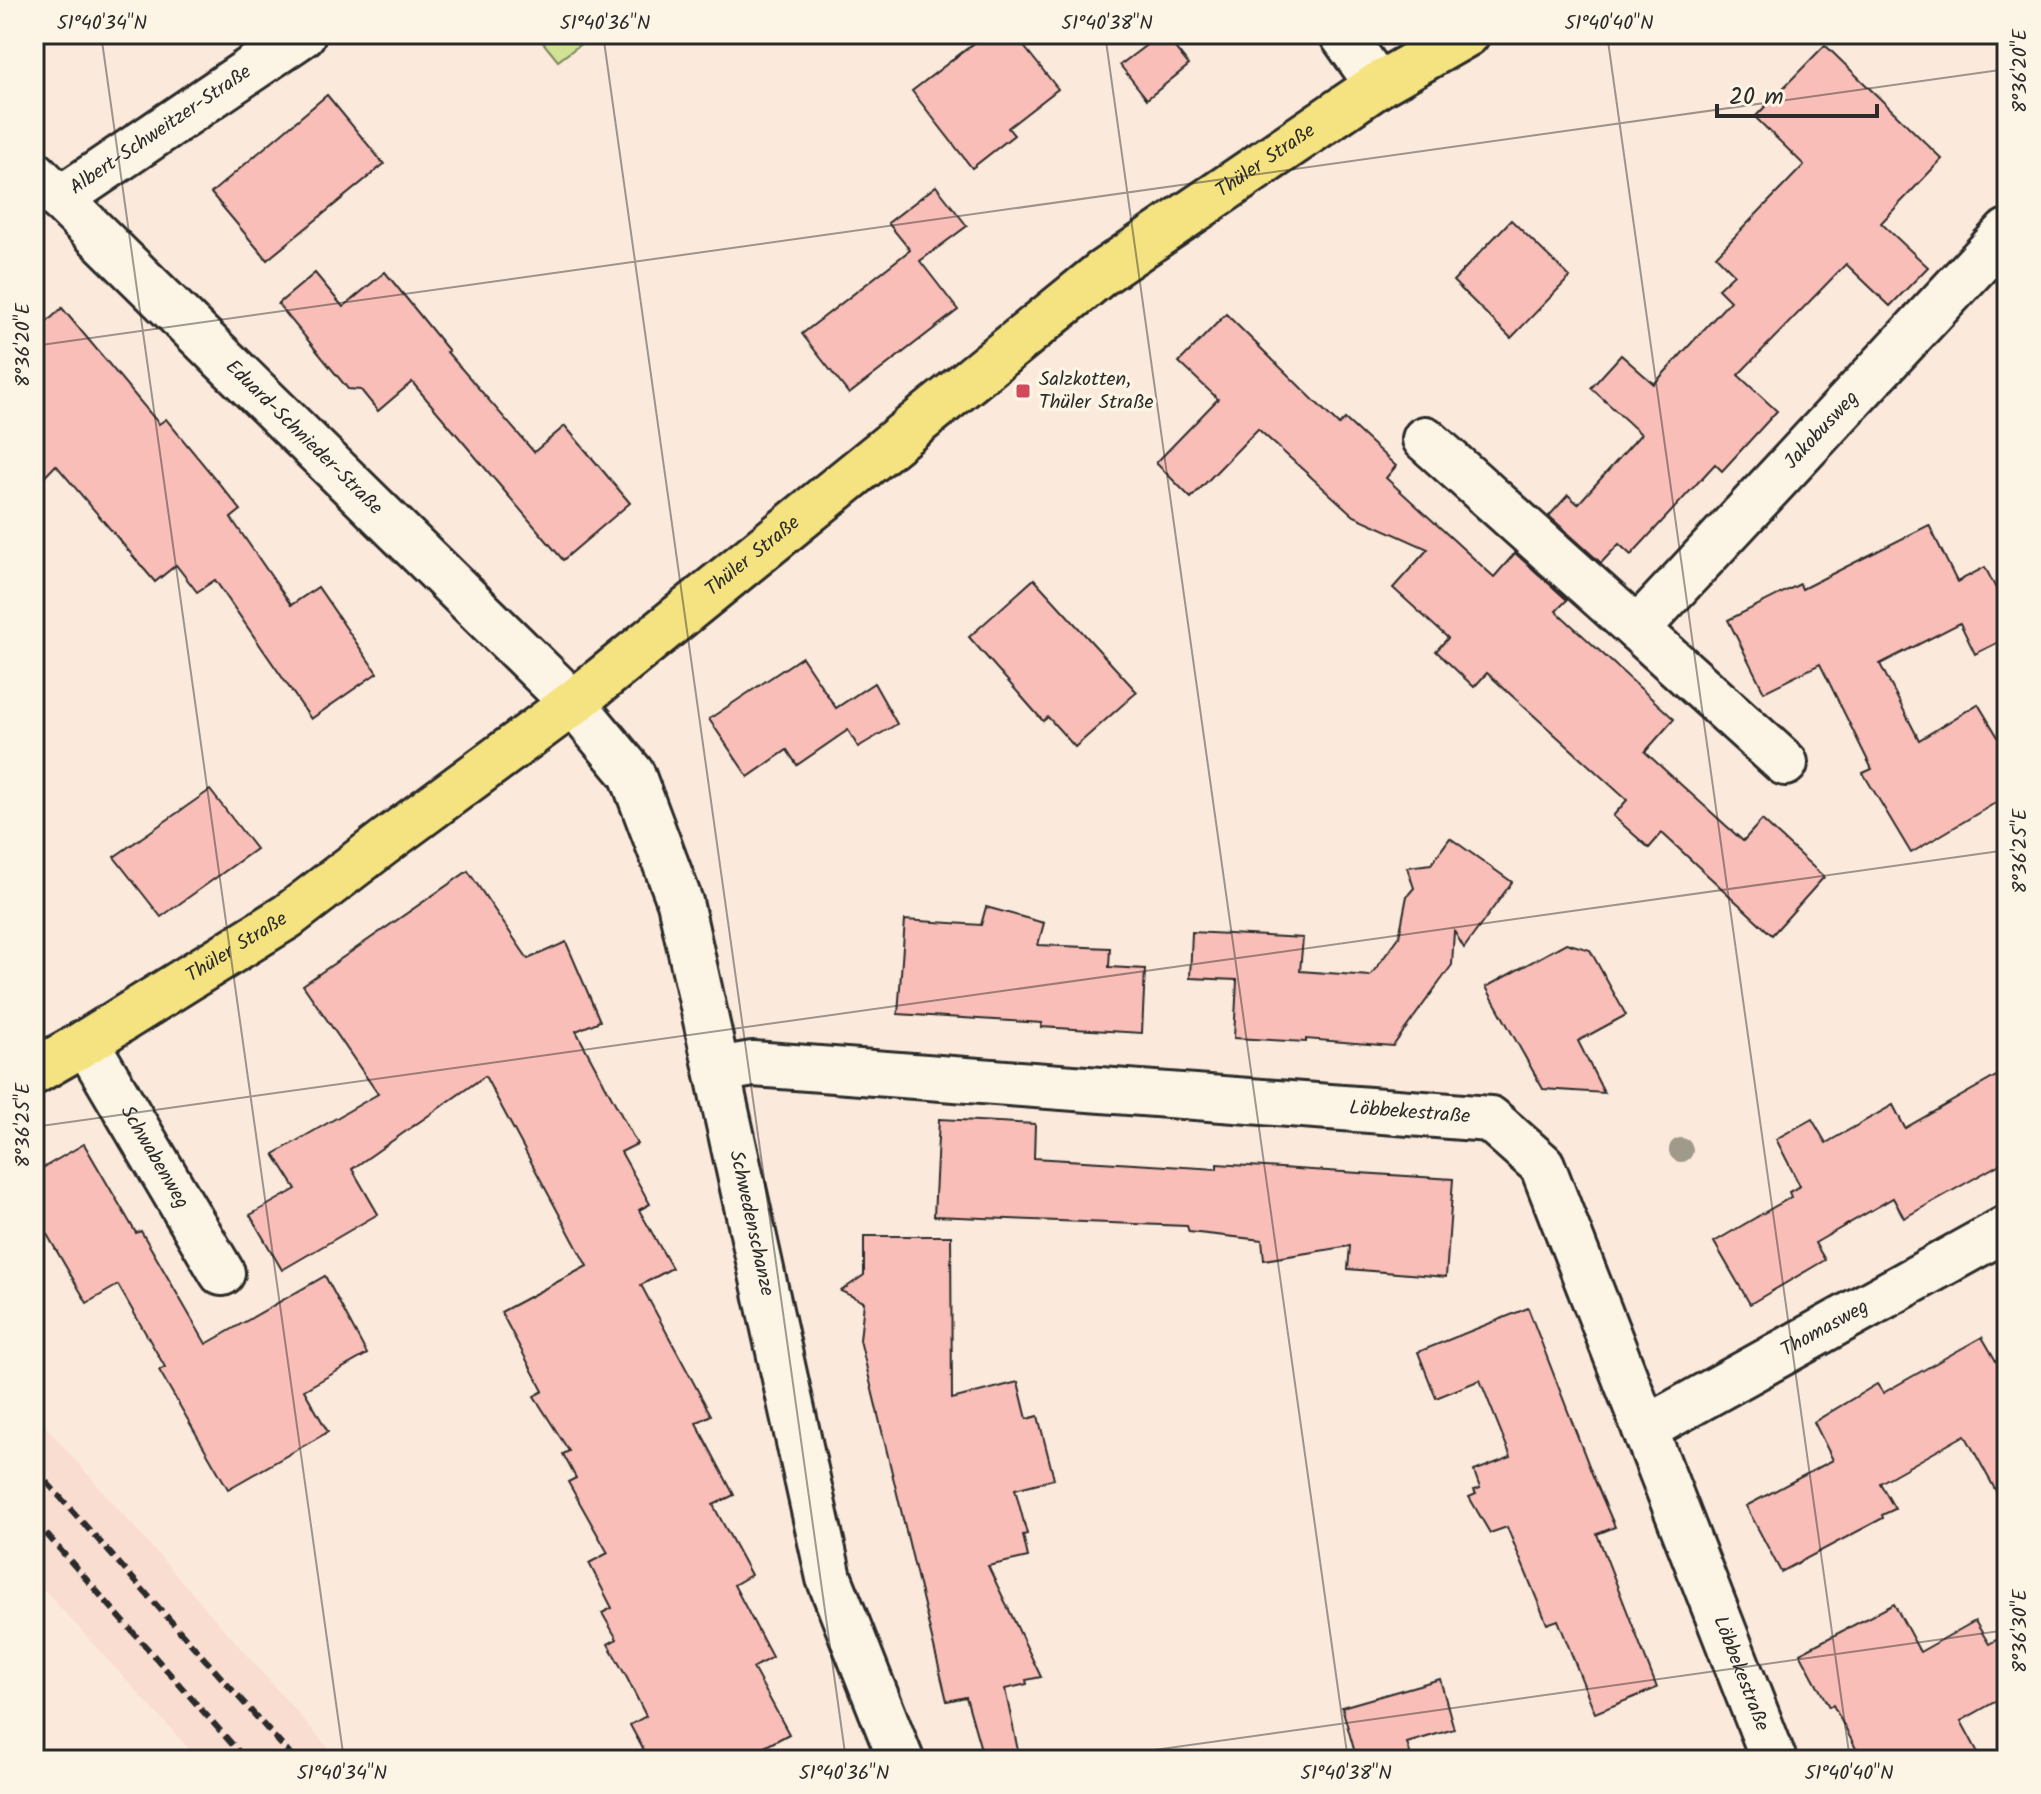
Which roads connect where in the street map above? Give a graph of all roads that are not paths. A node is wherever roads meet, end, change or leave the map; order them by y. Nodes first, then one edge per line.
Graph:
1 (303, 34) edge
2 (1342, 34) edge
3 (1467, 34) edge
4 (1378, 85) junction
5 (47, 186) edge
6 (2007, 232) edge
7 (1425, 439) dead end
8 (1637, 629) junction
9 (573, 703) junction
10 (1785, 763) dead end
11 (86, 1042) junction
12 (718, 1070) junction
13 (34, 1072) edge
14 (2007, 1228) edge
15 (222, 1273) dead end
16 (1645, 1429) junction
17 (1767, 1758) edge
18 (901, 1760) edge

1 - 5 street, Albert-Schweitzer-Straße
2 - 4 street
3 - 4 main road, Thüler Straße
4 - 9 main road, Thüler Straße
5 - 9 street, Eduard-Schnieder-Straße
6 - 8 street, Jakobusweg
7 - 8 street
8 - 10 street
9 - 11 main road, Thüler Straße
9 - 12 street, Schwedenschanze
11 - 13 main road, Thüler Straße
11 - 15 street, Schwabenweg
12 - 16 street, Löbbekestraße
12 - 18 street, Schwedenschanze
14 - 16 street, Thomasweg
16 - 17 street, Löbbekestraße

